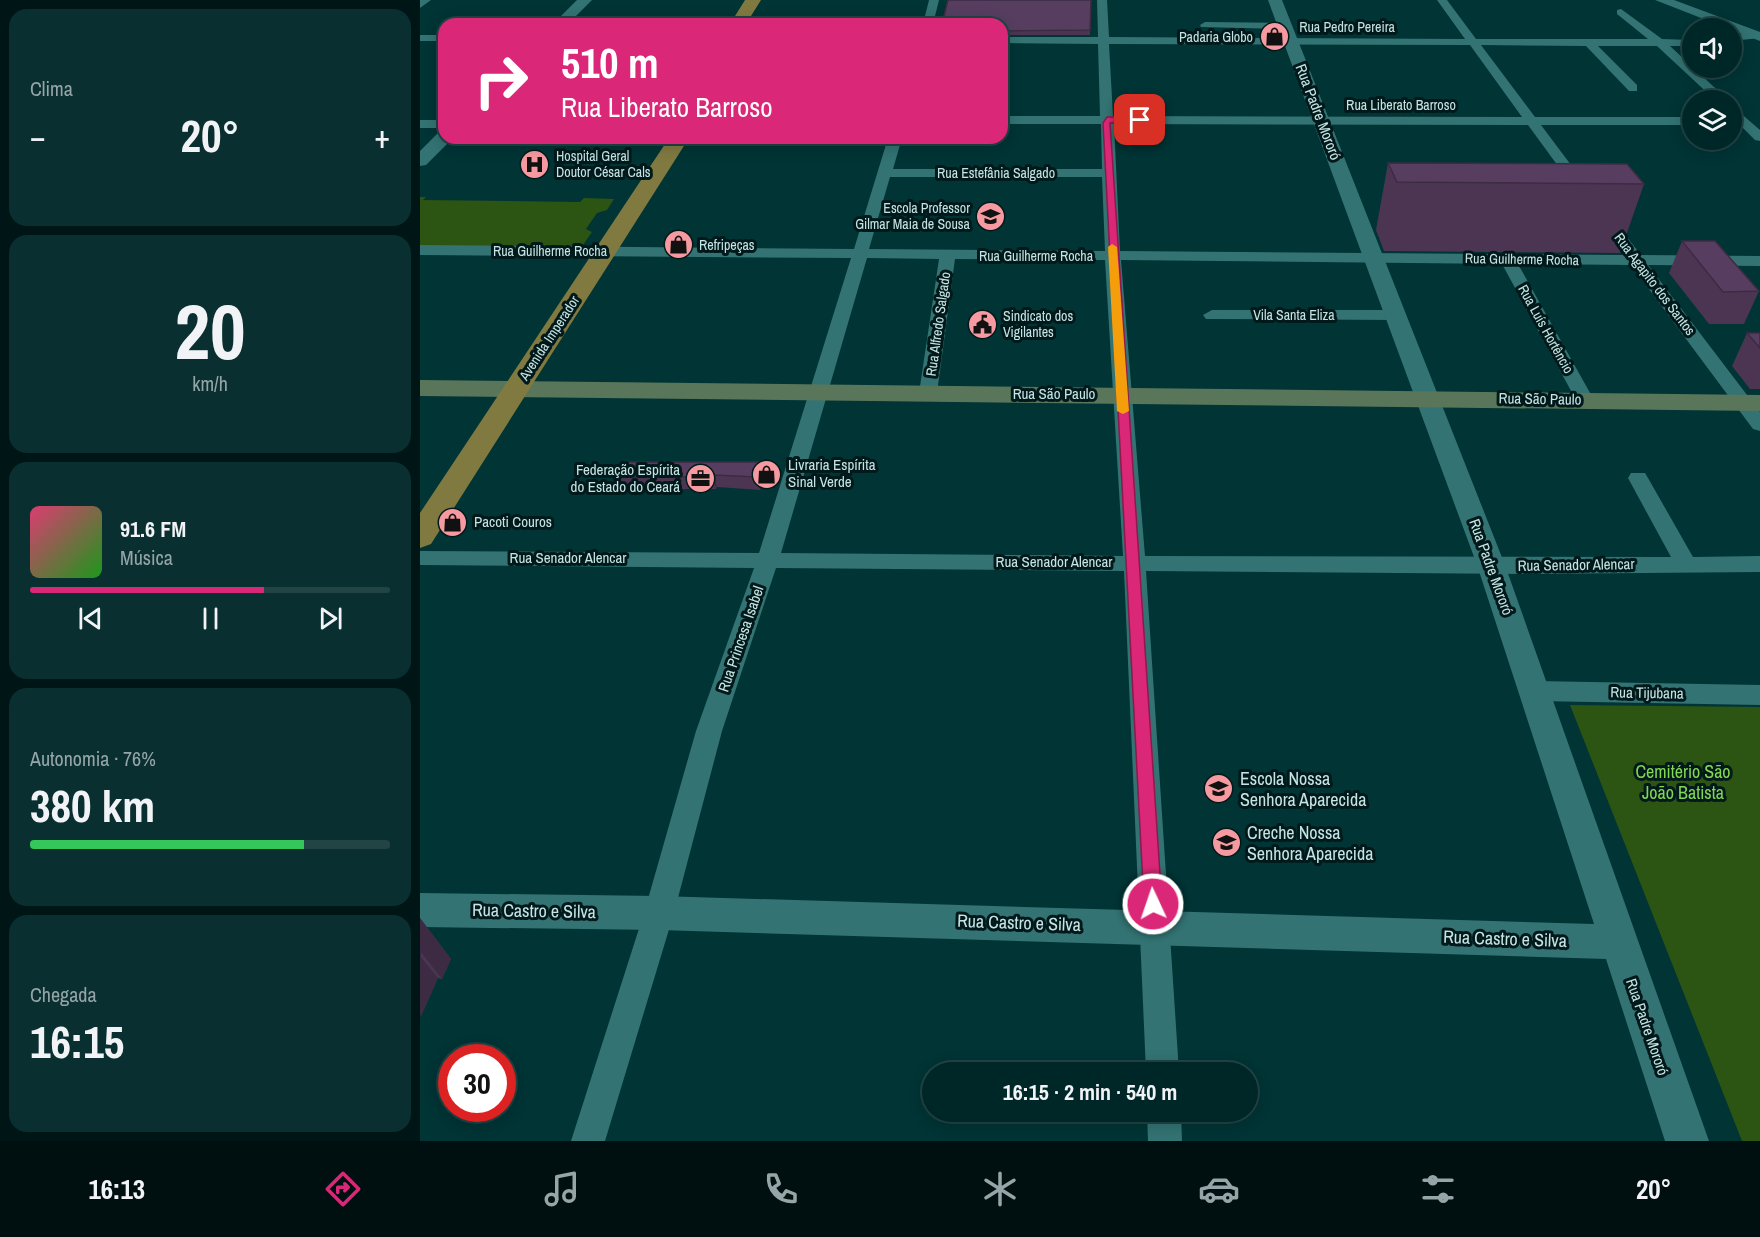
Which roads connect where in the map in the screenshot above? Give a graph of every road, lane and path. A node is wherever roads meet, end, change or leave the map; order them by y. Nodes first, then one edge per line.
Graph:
1 (426, 0) edge
2 (585, 0) edge
3 (753, 0) edge
4 (767, 0) edge
5 (934, 0) edge
6 (1102, 0) edge
7 (1275, 0) edge
8 (1442, 0) edge
9 (1650, 0) edge
10 (1662, 0) edge
11 (420, 4) edge
12 (1621, 12) dead end
13 (566, 18) edge
14 (742, 18) edge
15 (755, 18) edge
16 (930, 18) edge
17 (1698, 18) edge
18 (1205, 25) dead end
19 (1288, 34) junction
20 (1752, 37) edge
21 (420, 38) edge
22 (438, 38) edge
23 (1008, 40) edge
24 (1104, 41) junction
25 (1474, 43) junction
26 (1682, 43) edge
27 (1590, 44) junction
28 (1661, 44) junction
29 (1633, 88) dead end
30 (1711, 90) edge
31 (1107, 119) junction
32 (1008, 120) edge
33 (1321, 120) junction
34 (1531, 121) junction
35 (1682, 121) edge
36 (1742, 121) edge
37 (1760, 121) edge
38 (420, 124) edge
39 (438, 124) edge
40 (1742, 124) edge
41 (1760, 136) edge
42 (438, 143) edge
43 (658, 144) edge
44 (675, 144) edge
45 (893, 144) edge
46 (420, 161) edge
47 (883, 173) junction
48 (1109, 173) junction
49 (420, 250) edge
50 (596, 251) junction
51 (861, 254) junction
52 (948, 255) junction
53 (1113, 256) junction
54 (1374, 258) junction
55 (1507, 259) junction
56 (1637, 261) junction
57 (1760, 261) edge
58 (1212, 315) dead end
59 (1395, 315) junction
60 (420, 388) edge
61 (505, 389) junction
62 (819, 392) junction
63 (928, 393) junction
64 (1122, 394) junction
65 (1427, 398) junction
66 (1585, 400) junction
67 (1752, 403) edge
68 (1760, 425) edge
69 (1638, 478) dead end
70 (420, 501) edge
71 (420, 537) edge
72 (420, 558) edge
73 (768, 559) junction
74 (1134, 562) junction
75 (1686, 564) junction
76 (1760, 564) edge
77 (1491, 565) junction
78 (1535, 691) junction
79 (1760, 695) edge
80 (420, 910) edge
81 (659, 913) junction
82 (1154, 927) junction
83 (1619, 942) junction
84 (1161, 1062) edge
85 (1164, 1122) edge
86 (588, 1141) edge
87 (1165, 1141) edge
88 (1687, 1141) edge

1 - 11 street
2 - 13 street
3 - 14 main road
4 - 15 main road
5 - 16 street
6 - 24 street
7 - 19 street, Rua Padre Mororó
8 - 25 street, Rua Agapito dos Santos
9 - 17 street
10 - 20 street
12 - 28 street
18 - 19 street
19 - 24 street, Rua Pedro Pereira
19 - 25 street, Rua Pedro Pereira
19 - 33 street, Rua Padre Mororó
21 - 22 street
23 - 24 street, Rua Pedro Pereira
24 - 31 street
25 - 27 street, Rua Pedro Pereira
25 - 34 street, Rua Agapito dos Santos
26 - 28 street, Rua Pedro Pereira
27 - 28 street, Rua Pedro Pereira
27 - 29 street
28 - 30 street
31 - 32 street, Rua Liberato Barroso
31 - 33 street, Rua Liberato Barroso
31 - 48 street
33 - 34 street, Rua Liberato Barroso
33 - 54 street, Rua Padre Mororó
34 - 35 street, Rua Liberato Barroso
34 - 56 street, Rua Agapito dos Santos
36 - 37 street
38 - 39 street
40 - 41 street
42 - 46 street
43 - 50 main road, Avenida Imperador
44 - 50 main road, Avenida Imperador
45 - 47 street, Rua Princesa Isabel
47 - 48 street, Rua Estefânia Salgado
47 - 51 street, Rua Princesa Isabel
48 - 53 street
49 - 50 street, Rua Guilherme Rocha
50 - 51 street, Rua Guilherme Rocha
50 - 61 main road, Avenida Imperador
51 - 52 street, Rua Guilherme Rocha
51 - 62 street, Rua Princesa Isabel
52 - 53 street, Rua Guilherme Rocha
52 - 63 street, Rua Alfredo Salgado
53 - 54 street, Rua Guilherme Rocha
53 - 64 street
54 - 55 street, Rua Guilherme Rocha
54 - 59 street, Rua Padre Mororó
55 - 56 street, Rua Guilherme Rocha
55 - 66 street, Rua Luís Hortêncio
56 - 57 street, Rua Guilherme Rocha
56 - 67 street, Rua Agapito dos Santos
58 - 59 street, Vila Santa Eliza
59 - 65 street, Rua Padre Mororó
60 - 61 main road, Rua São Paulo
61 - 62 main road, Rua São Paulo
61 - 70 main road, Avenida Imperador
61 - 71 main road, Avenida Imperador
62 - 63 main road, Rua São Paulo
62 - 73 street, Rua Princesa Isabel
63 - 64 main road, Rua São Paulo
64 - 65 main road, Rua São Paulo
64 - 74 street
65 - 66 main road, Rua São Paulo
65 - 77 street, Rua Padre Mororó
66 - 67 main road, Rua São Paulo
67 - 68 street, Rua Agapito dos Santos
69 - 75 street
72 - 73 street, Rua Senador Alencar
73 - 74 street, Rua Senador Alencar
73 - 81 street, Rua Princesa Isabel
74 - 77 street, Rua Senador Alencar
74 - 82 street
75 - 76 street, Rua Senador Alencar
75 - 77 street, Rua Senador Alencar
77 - 78 street, Rua Padre Mororó
78 - 79 street, Rua Tijubana
78 - 83 street, Rua Padre Mororó
80 - 81 street, Rua Castro e Silva
81 - 82 street, Rua Castro e Silva
81 - 86 street, Rua Princesa Isabel
82 - 83 street, Rua Castro e Silva
82 - 84 street
83 - 88 street, Rua Padre Mororó
85 - 87 street

